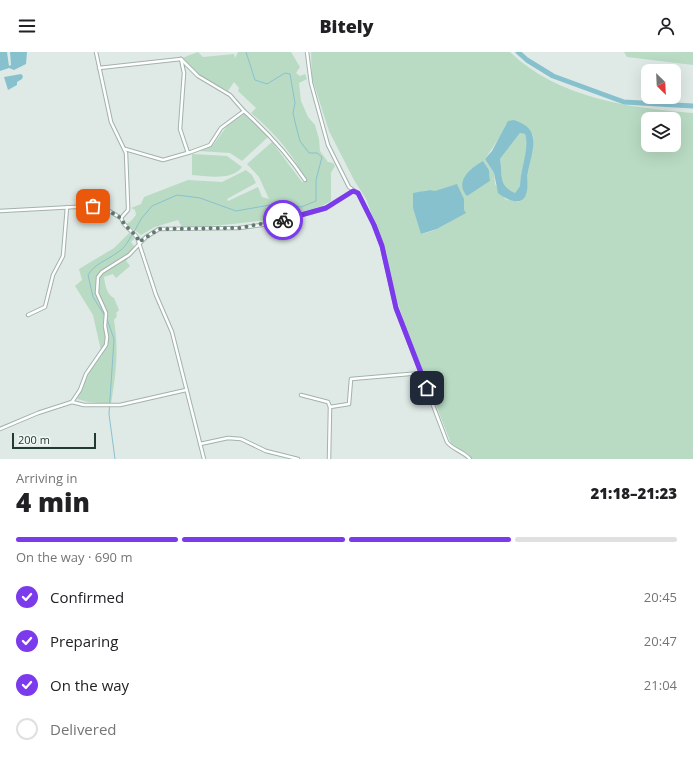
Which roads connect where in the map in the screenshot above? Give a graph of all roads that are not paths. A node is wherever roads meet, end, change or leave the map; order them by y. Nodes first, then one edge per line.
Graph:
1 (96, 52) edge
2 (307, 52) edge
3 (181, 59) junction
4 (99, 68) junction
5 (244, 110) junction
6 (124, 148) junction
7 (188, 153) junction
8 (305, 180) dead end
9 (353, 191) junction
10 (67, 207) junction
11 (0, 210) edge
12 (121, 218) junction
13 (139, 242) junction
14 (28, 315) dead end
15 (421, 374) junction
16 (186, 390) junction
17 (301, 395) dead end
18 (72, 402) junction
19 (330, 407) junction
20 (0, 429) edge
21 (200, 444) junction
22 (204, 459) edge
23 (298, 459) edge
24 (330, 459) edge
25 (470, 459) edge

1 - 4 street
2 - 9 street
3 - 4 street
3 - 5 street
3 - 7 street
4 - 6 street
5 - 7 street
5 - 8 street
6 - 7 street
6 - 12 street
9 - 13 street
9 - 15 street
10 - 11 street
10 - 12 street
10 - 14 street
12 - 13 street
13 - 16 street
13 - 18 street
15 - 19 street
15 - 25 street
16 - 18 street
16 - 21 street
17 - 19 street
18 - 20 street
19 - 24 street
21 - 22 street
21 - 23 street

